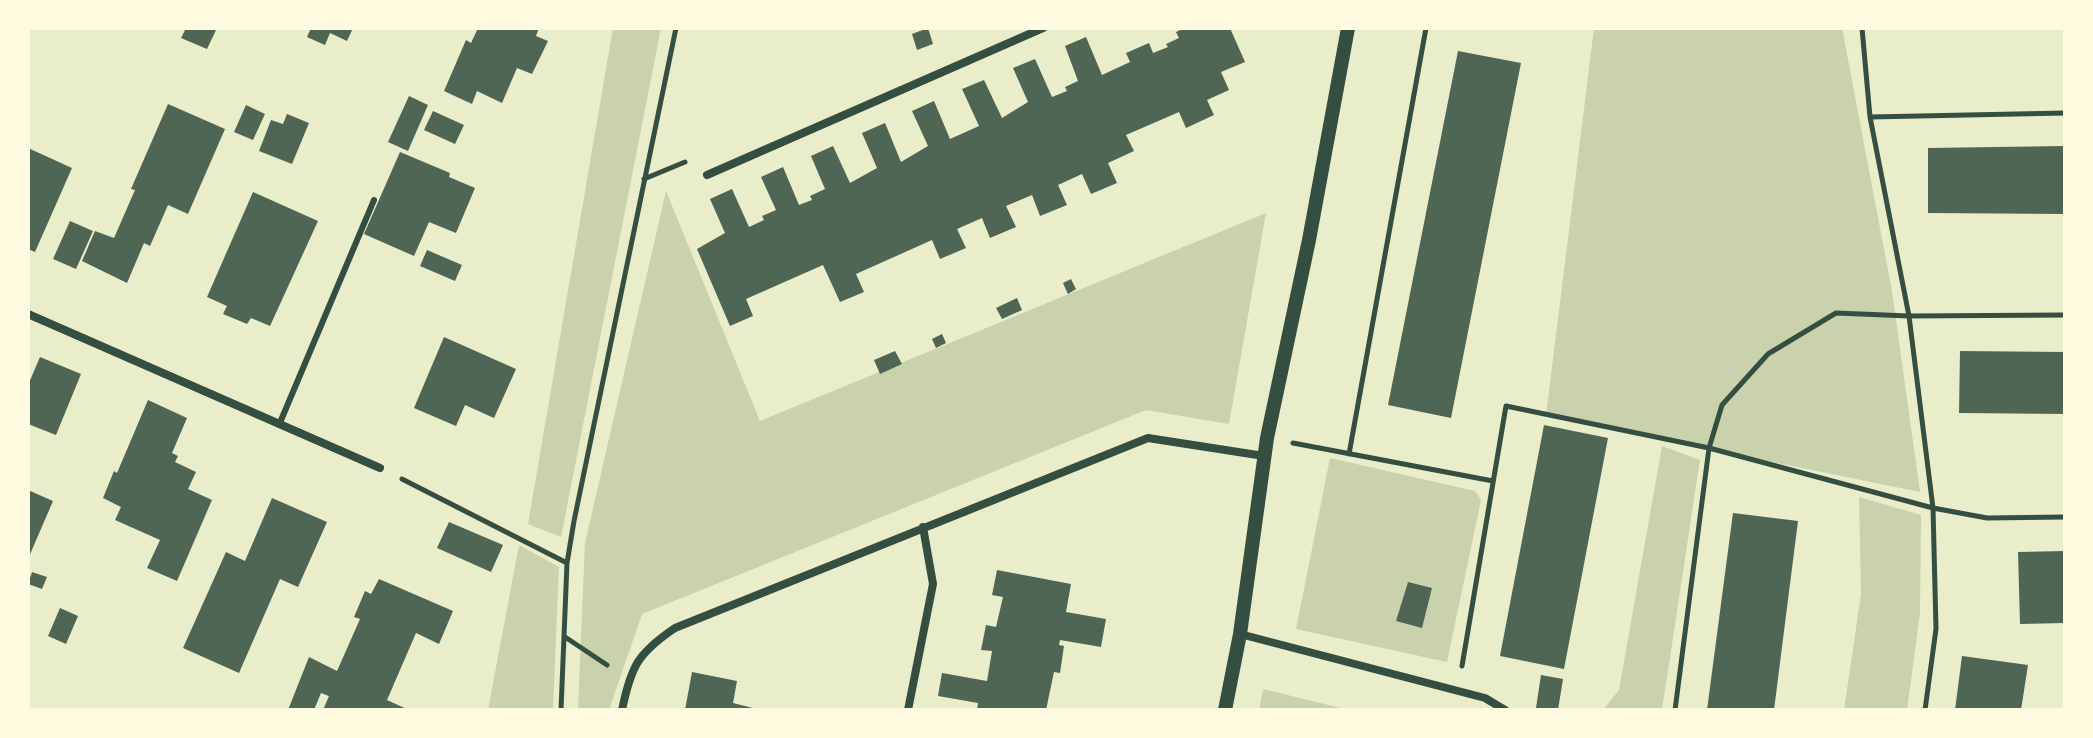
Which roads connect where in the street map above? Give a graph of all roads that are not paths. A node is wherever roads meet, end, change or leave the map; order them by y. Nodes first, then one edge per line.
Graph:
1 (1043, 28) edge
2 (1348, 28) edge
3 (707, 175) dead end
4 (374, 200) dead end
5 (28, 314) edge
6 (279, 425) junction
7 (1264, 456) junction
8 (380, 468) road end
9 (923, 527) junction
10 (1240, 634) junction
11 (622, 710) edge
12 (908, 710) edge
13 (1225, 710) edge
14 (1505, 710) edge

1 - 3 street
2 - 7 street
4 - 6 lane
5 - 6 street
6 - 8 street
7 - 9 street
7 - 10 street
9 - 11 street
9 - 12 street
10 - 13 street
10 - 14 street

